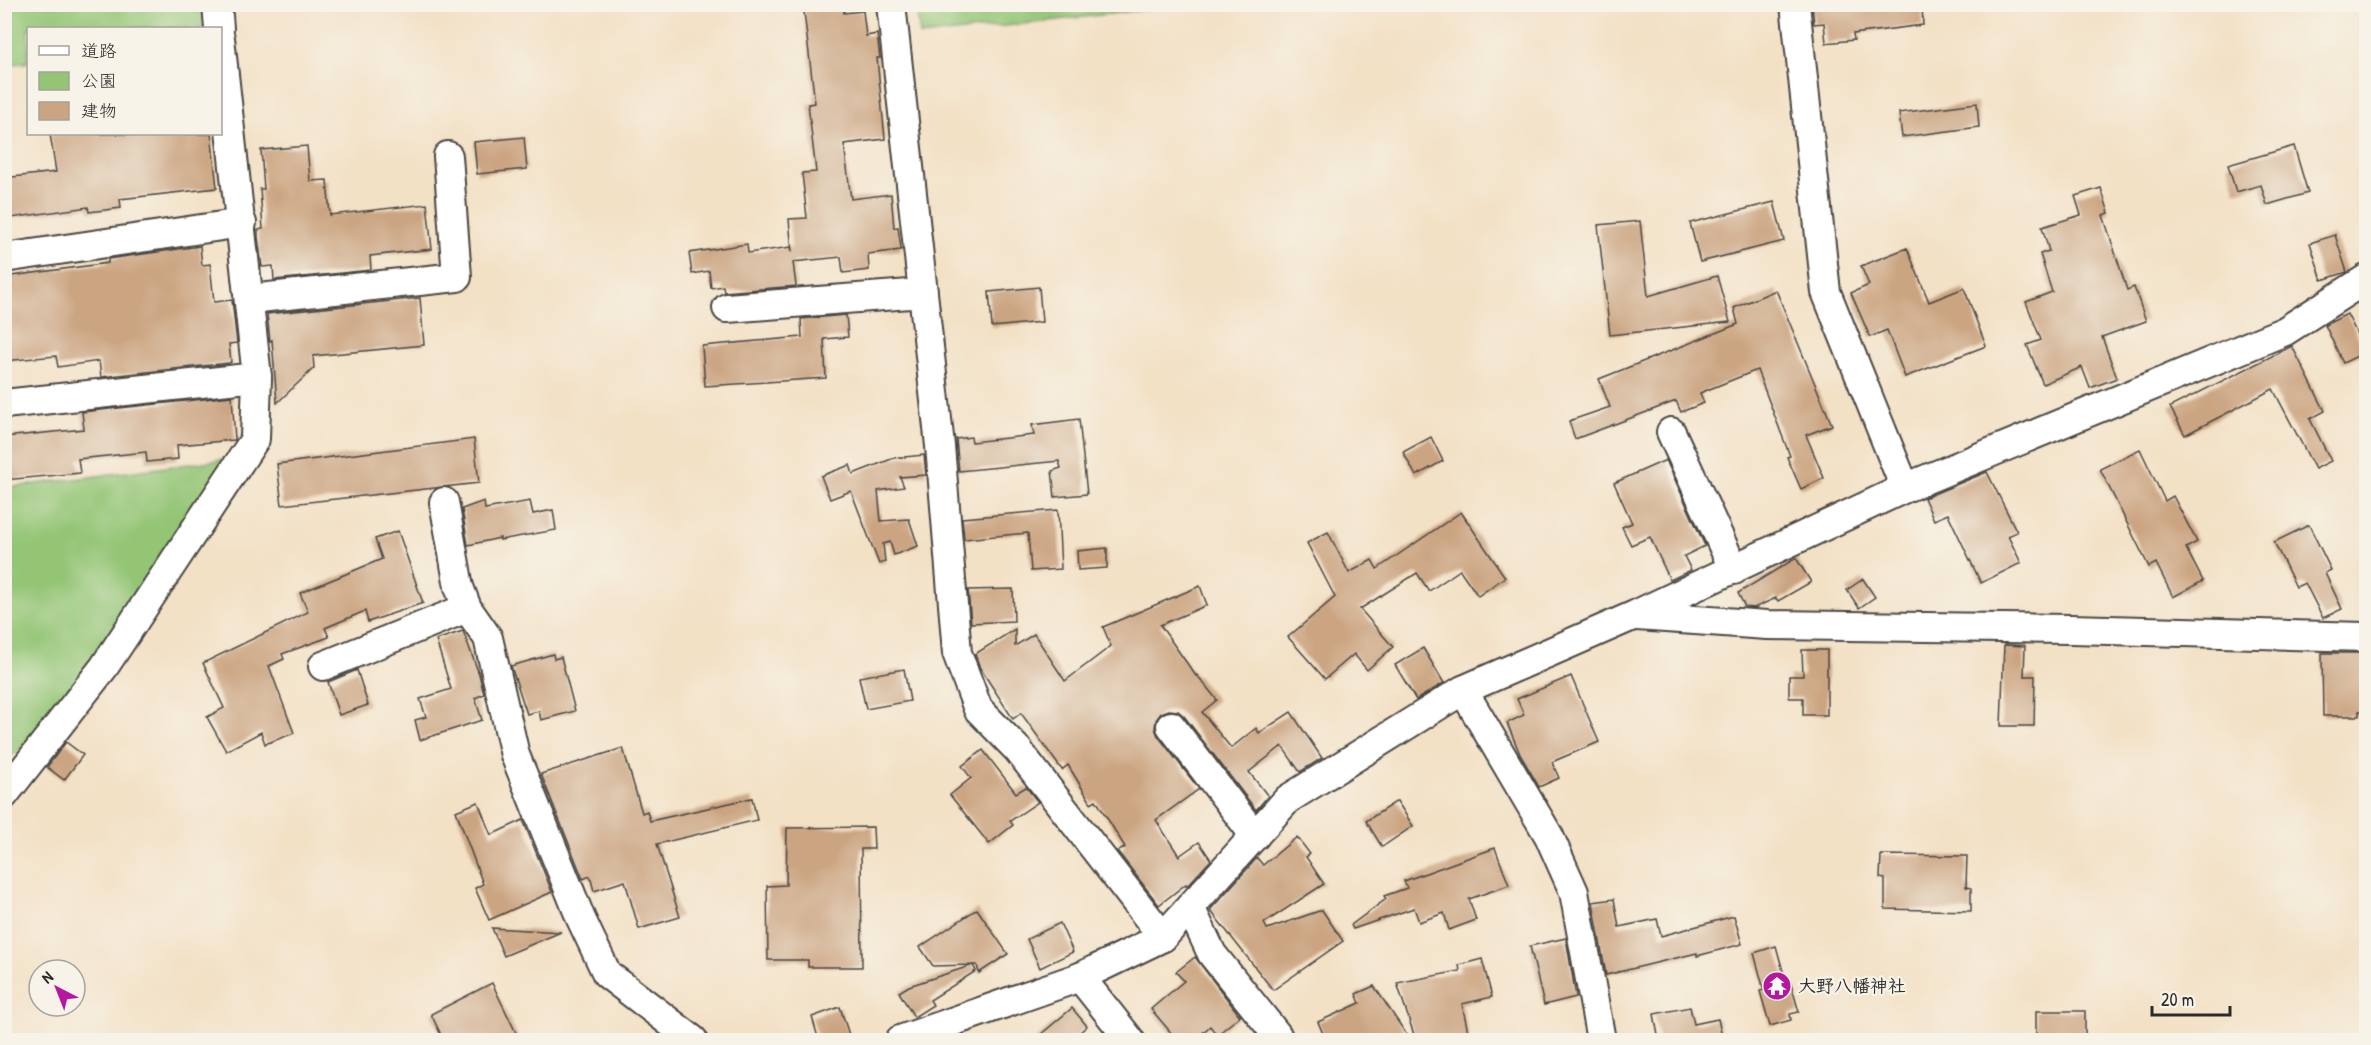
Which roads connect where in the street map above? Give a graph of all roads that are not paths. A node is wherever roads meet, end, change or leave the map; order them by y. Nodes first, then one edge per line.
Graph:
1 (217, 4) edge
2 (891, 4) edge
3 (1795, 4) edge
4 (219, 27) edge
5 (222, 55) edge
6 (448, 156) dead end
7 (242, 223) junction
8 (4, 258) edge
9 (2367, 279) edge
10 (923, 293) junction
11 (250, 299) junction
12 (727, 308) dead end
13 (257, 377) junction
14 (4, 404) edge
15 (1671, 432) dead end
16 (1905, 488) junction
17 (444, 502) dead end
18 (1734, 570) junction
19 (467, 608) junction
20 (1635, 615) junction
21 (2367, 637) edge
22 (323, 666) dead end
23 (1462, 690) junction
24 (1171, 726) dead end
25 (4, 795) edge
26 (1255, 836) junction
27 (1190, 907) junction
28 (1163, 937) junction
29 (1080, 977) junction
30 (693, 1041) edge
31 (900, 1041) edge
32 (1130, 1041) edge
33 (1270, 1041) edge
34 (1601, 1041) edge

1 - 4 street
2 - 10 street
3 - 16 street
5 - 7 street
6 - 11 street
7 - 8 street
7 - 11 street
9 - 16 street
10 - 12 street
10 - 28 street
11 - 13 street
13 - 14 street
13 - 25 street
15 - 18 street
16 - 18 street
17 - 19 street
18 - 20 street
19 - 22 street
19 - 30 street
20 - 21 street
20 - 23 street
23 - 26 street
23 - 34 street
24 - 26 street
26 - 27 street
27 - 28 street
27 - 33 street
28 - 29 street
29 - 31 street
29 - 32 street

